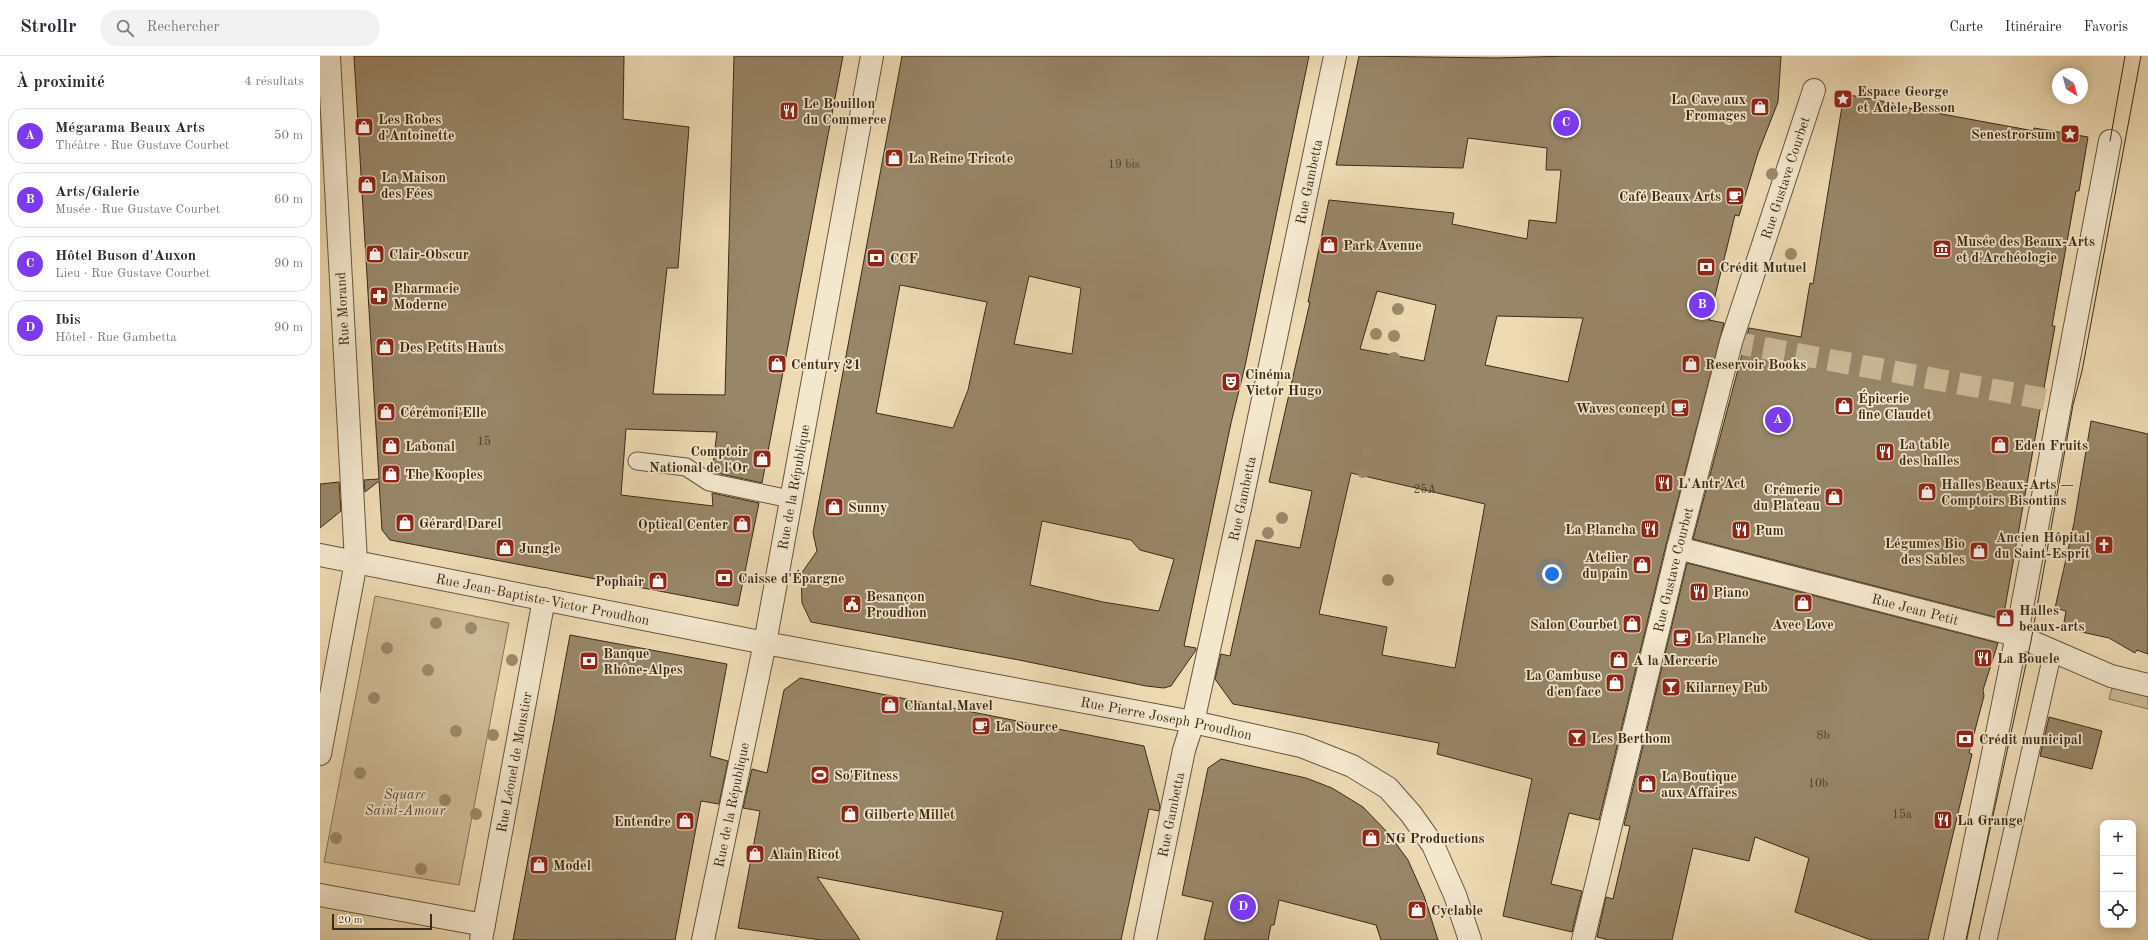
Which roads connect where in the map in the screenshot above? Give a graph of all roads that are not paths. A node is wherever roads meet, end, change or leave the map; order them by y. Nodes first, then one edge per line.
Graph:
1 (329, 56) edge
2 (872, 56) edge
3 (1335, 56) edge
4 (1814, 90) dead end
5 (2110, 141) dead end
6 (637, 461) dead end
7 (790, 499) junction
8 (1678, 548) junction
9 (320, 554) edge
10 (356, 562) junction
11 (544, 599) junction
12 (2016, 635) junction
13 (765, 643) junction
14 (2053, 651) junction
15 (2148, 685) edge
16 (1193, 722) junction
17 (320, 754) edge
18 (320, 895) edge
19 (482, 932) edge
20 (703, 940) edge
21 (1145, 940) edge
22 (1470, 940) edge
23 (1583, 940) edge
24 (1955, 940) edge
25 (1988, 940) edge

1 - 10 street, Rue Morand
2 - 7 street, Rue de la République
3 - 16 street, Rue Gambetta
4 - 8 street, Rue Gustave Courbet
5 - 12 street
6 - 7 lane
7 - 13 street, Rue de la République
8 - 12 street, Rue Jean Petit
8 - 23 street, Rue Gustave Courbet
9 - 10 street, Rue Jean-Baptiste-Victor Proudhon
10 - 11 street, Rue Jean-Baptiste-Victor Proudhon
10 - 17 street, Rue Morand
11 - 13 street, Rue Jean-Baptiste-Victor Proudhon
11 - 19 street, Rue Léonel de Moustier
12 - 14 street, Rue Jean Petit
12 - 24 street
13 - 16 street, Rue Pierre Joseph Proudhon
13 - 20 street, Rue de la République
14 - 15 street, Rue Jean Petit
14 - 25 lane
16 - 21 street, Rue Gambetta
16 - 22 street, Rue Pierre Joseph Proudhon
18 - 19 street, Rue Léonel de Moustier

